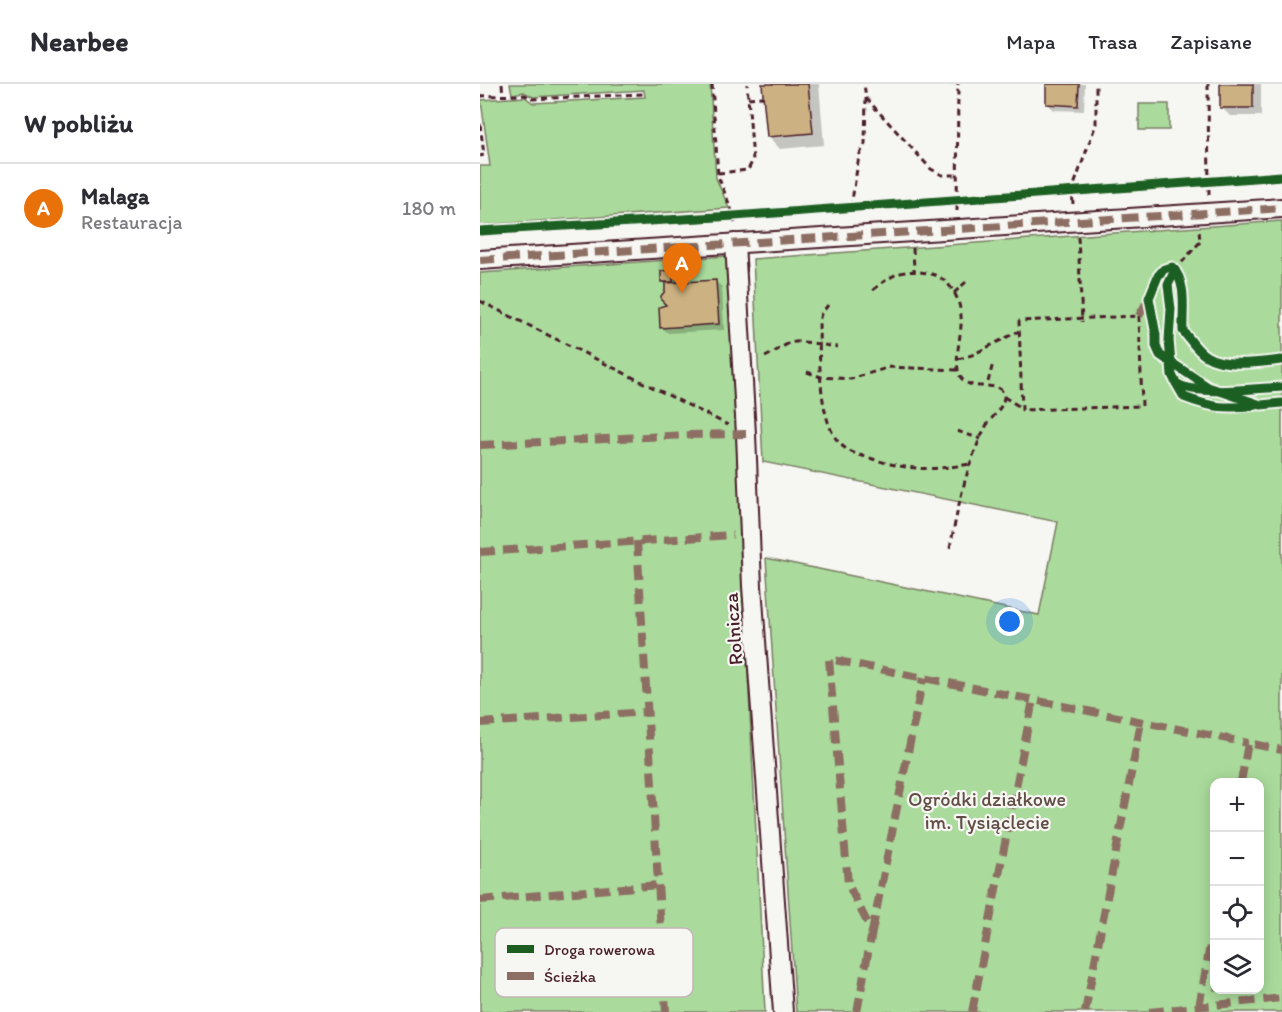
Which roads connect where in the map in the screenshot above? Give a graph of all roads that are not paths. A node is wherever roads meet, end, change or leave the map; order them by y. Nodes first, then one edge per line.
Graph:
1 (1282, 208) edge
2 (735, 243) junction
3 (480, 260) edge
4 (783, 1012) edge

1 - 2 street
2 - 3 street
2 - 4 street, Rolnicza

